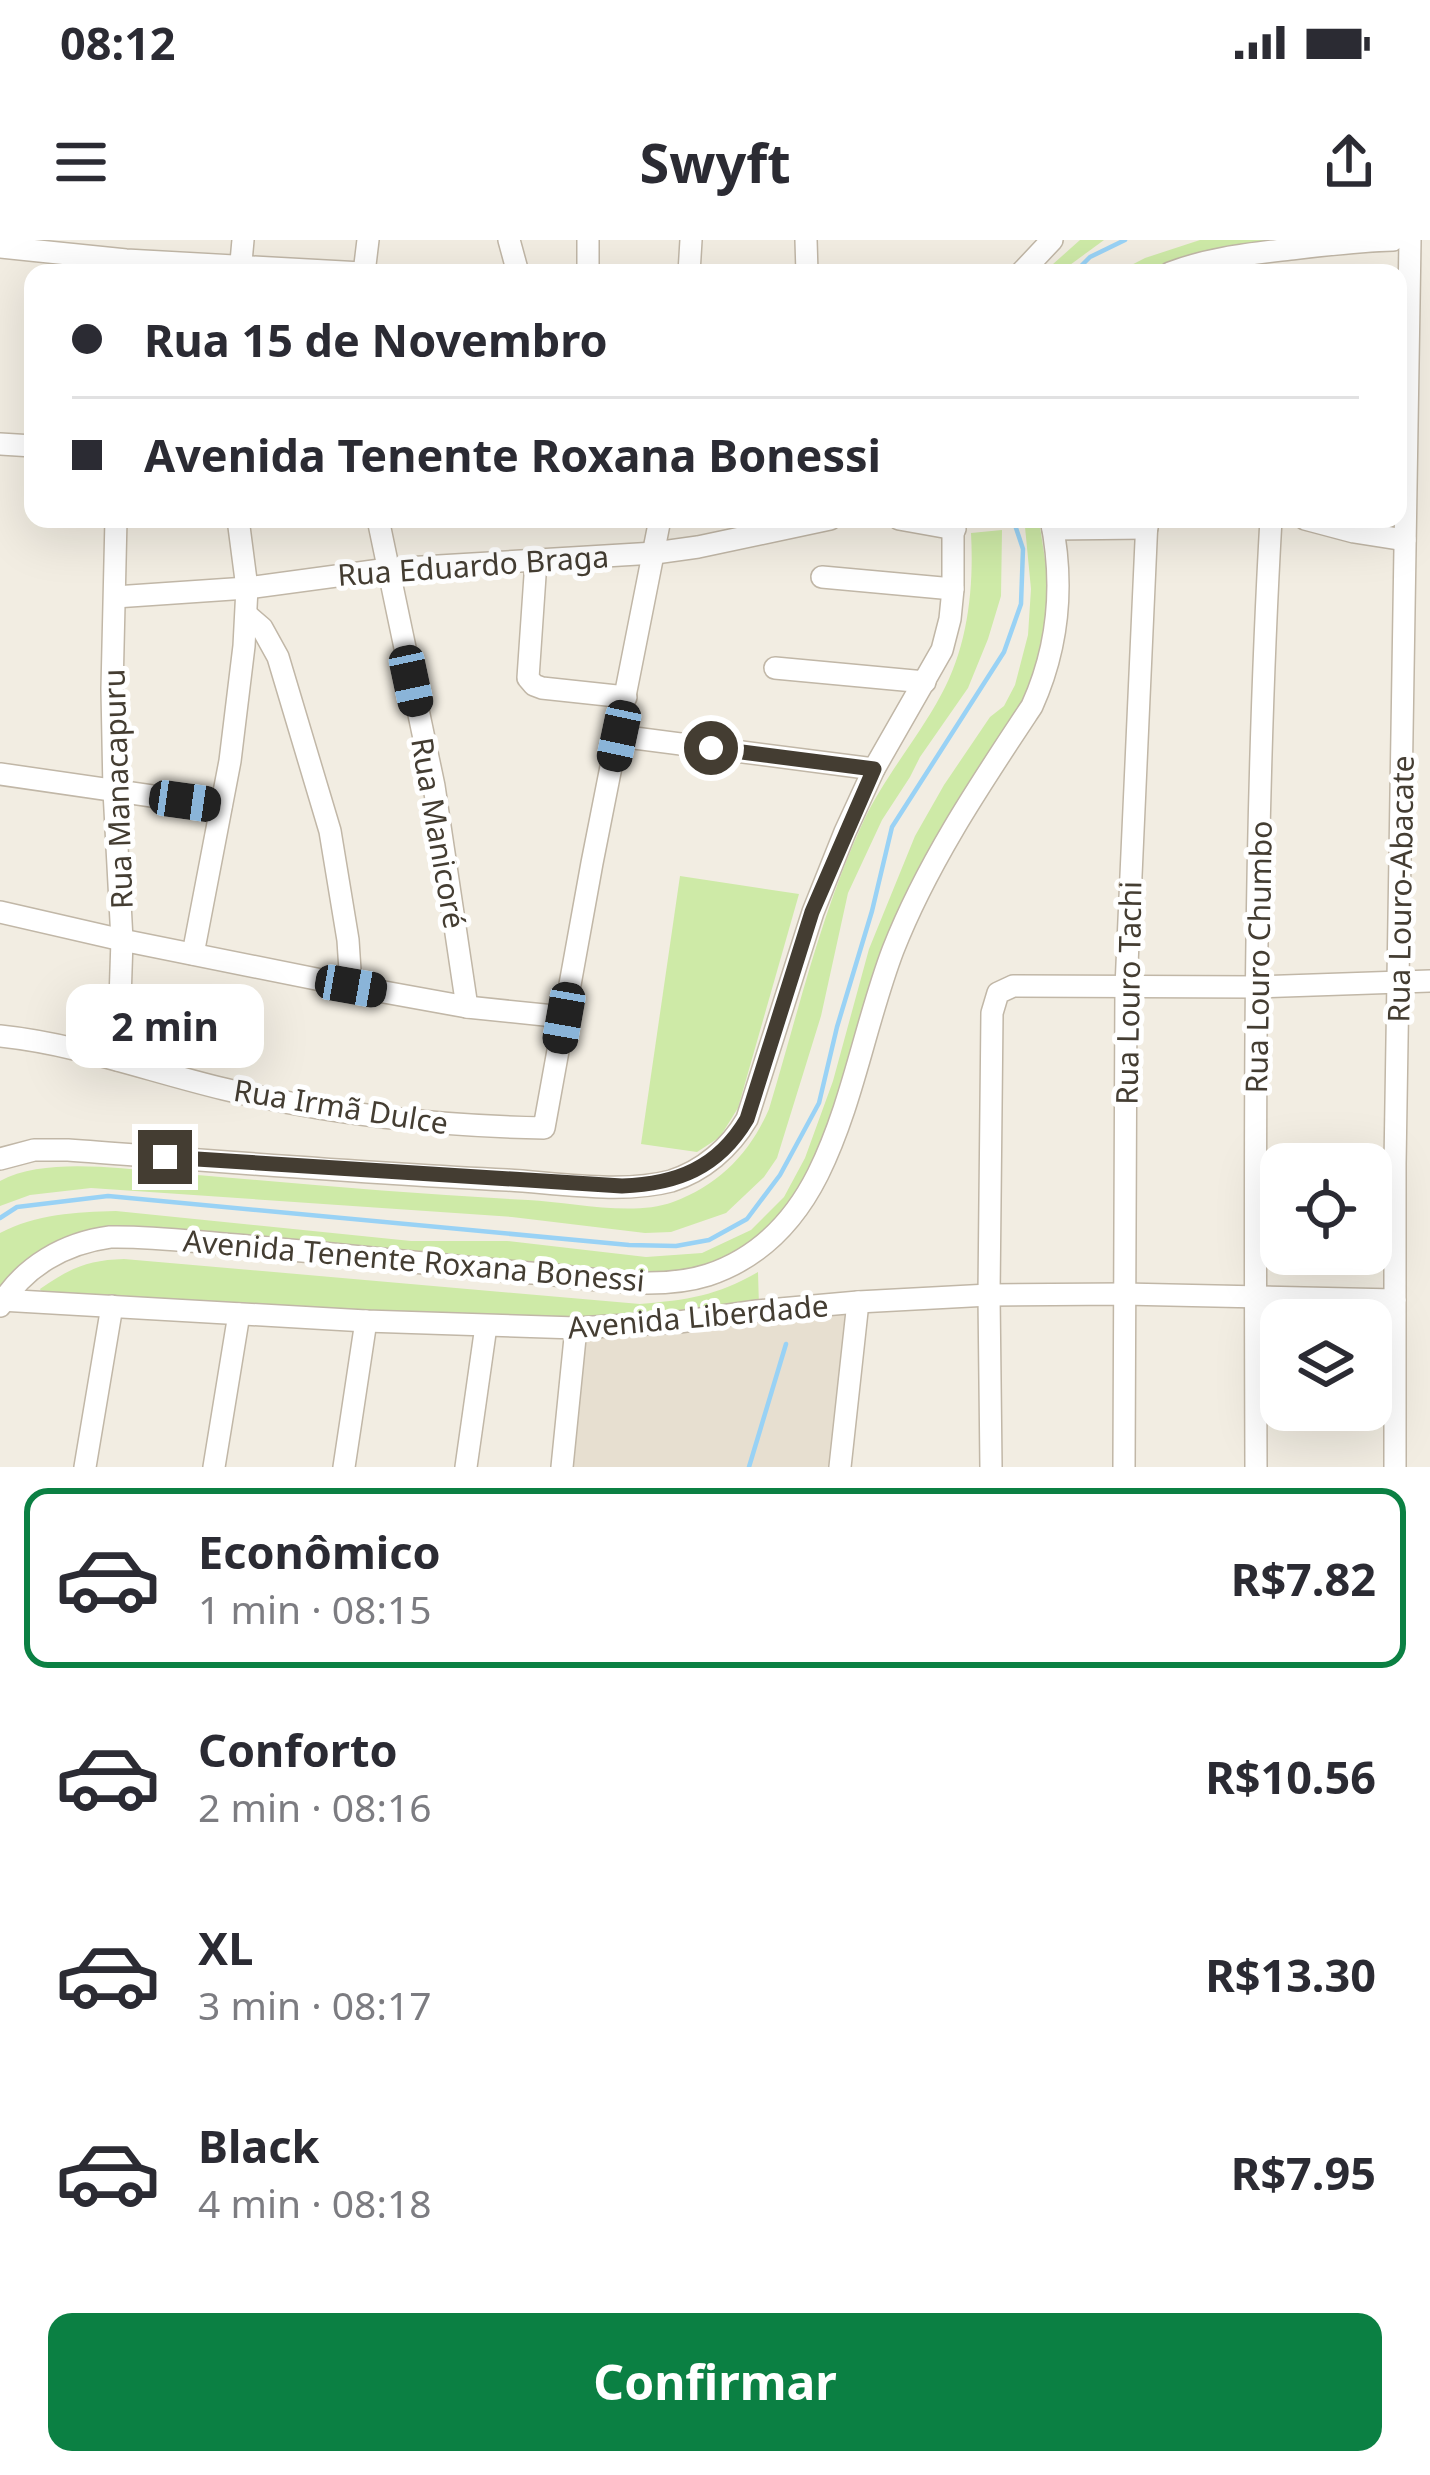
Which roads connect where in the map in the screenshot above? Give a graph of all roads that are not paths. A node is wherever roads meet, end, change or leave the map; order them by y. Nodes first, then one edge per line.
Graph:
1 (1052, 240) edge
2 (1393, 240) edge
3 (1410, 240) edge
4 (0, 247) edge
5 (126, 258) edge
6 (183, 264) edge
7 (1029, 264) edge
8 (1201, 264) edge
9 (1407, 389) edge
10 (116, 528) edge
11 (239, 528) edge
12 (380, 528) edge
13 (659, 528) edge
14 (788, 528) edge
15 (954, 528) edge
16 (1052, 528) edge
17 (1147, 528) edge
18 (1270, 528) edge
19 (1339, 528) edge
20 (1405, 528) edge
21 (1405, 540) junction
22 (655, 553) junction
23 (536, 561) junction
24 (388, 568) junction
25 (822, 578) dead end
26 (247, 588) junction
27 (953, 590) junction
28 (115, 597) junction
29 (247, 615) junction
30 (775, 668) dead end
31 (925, 682) junction
32 (626, 697) junction
33 (619, 736) junction
34 (874, 769) junction
35 (0, 774) edge
36 (114, 791) junction
37 (221, 806) junction
38 (0, 912) edge
39 (122, 940) junction
40 (193, 954) junction
41 (1400, 982) junction
42 (1430, 982) edge
43 (351, 986) junction
44 (1126, 987) junction
45 (1257, 987) junction
46 (467, 1007) junction
47 (564, 1018) junction
48 (0, 1036) edge
49 (118, 1060) junction
50 (0, 1159) edge
51 (1124, 1294) junction
52 (989, 1295) junction
53 (1257, 1296) junction
54 (1395, 1300) junction
55 (1, 1302) edge
56 (858, 1303) junction
57 (112, 1306) junction
58 (239, 1314) junction
59 (365, 1321) junction
60 (486, 1326) junction
61 (576, 1328) junction
62 (85, 1467) edge
63 (214, 1467) edge
64 (344, 1467) edge
65 (466, 1467) edge
66 (562, 1467) edge
67 (840, 1467) edge
68 (992, 1467) edge
69 (1124, 1467) edge
70 (1256, 1467) edge
71 (1395, 1467) edge

1 - 7 street
2 - 8 street
3 - 9 street, Rua Louro-Abacate
4 - 5 street
5 - 6 street
10 - 28 street, Rua Manacapuru
11 - 26 street
12 - 24 street, Rua Manicoré
13 - 22 street
14 - 22 street, Rua Eduardo Braga
15 - 27 street
16 - 55 street, Avenida Tenente Roxana Bonessi
17 - 44 street, Rua Louro Tachi
18 - 45 street, Rua Louro Chumbo
19 - 21 street
20 - 21 street, Rua Louro-Abacate
21 - 41 street, Rua Louro-Abacate
22 - 23 street, Rua Eduardo Braga
22 - 32 street
23 - 24 street, Rua Eduardo Braga
23 - 32 street
24 - 26 street, Rua Eduardo Braga
24 - 46 street, Rua Manicoré
25 - 27 street
26 - 28 street, Rua Eduardo Braga
26 - 29 street
27 - 31 street
28 - 36 street, Rua Manacapuru
29 - 37 street
29 - 43 street
30 - 31 street
31 - 34 street
32 - 33 street
33 - 34 street
33 - 47 street
34 - 50 street
35 - 36 street
36 - 37 street
36 - 39 street, Rua Manacapuru
37 - 40 street
38 - 39 street
39 - 40 street
39 - 49 street, Rua Manacapuru
40 - 43 street
41 - 42 street
41 - 45 street
41 - 54 street, Rua Louro-Abacate
43 - 46 street
44 - 45 street
44 - 51 street, Rua Louro Tachi
44 - 52 street
45 - 53 street, Rua Louro Chumbo
46 - 47 street
47 - 49 street, Rua Irmã Dulce
48 - 49 street, Rua Irmã Dulce
51 - 52 street, Avenida Liberdade
51 - 53 street, Avenida Liberdade
51 - 69 street, Rua Louro Tachi
52 - 56 street, Avenida Liberdade
52 - 68 street
53 - 54 street, Avenida Liberdade
53 - 70 street, Rua Louro Chumbo
54 - 71 street, Rua Louro-Abacate
55 - 57 street, Avenida Liberdade
56 - 61 street, Avenida Liberdade
56 - 67 street
57 - 58 street, Avenida Liberdade
57 - 62 street
58 - 59 street, Avenida Liberdade
58 - 63 street
59 - 60 street, Avenida Liberdade
59 - 64 street
60 - 61 street, Avenida Liberdade
60 - 65 street
61 - 66 street

